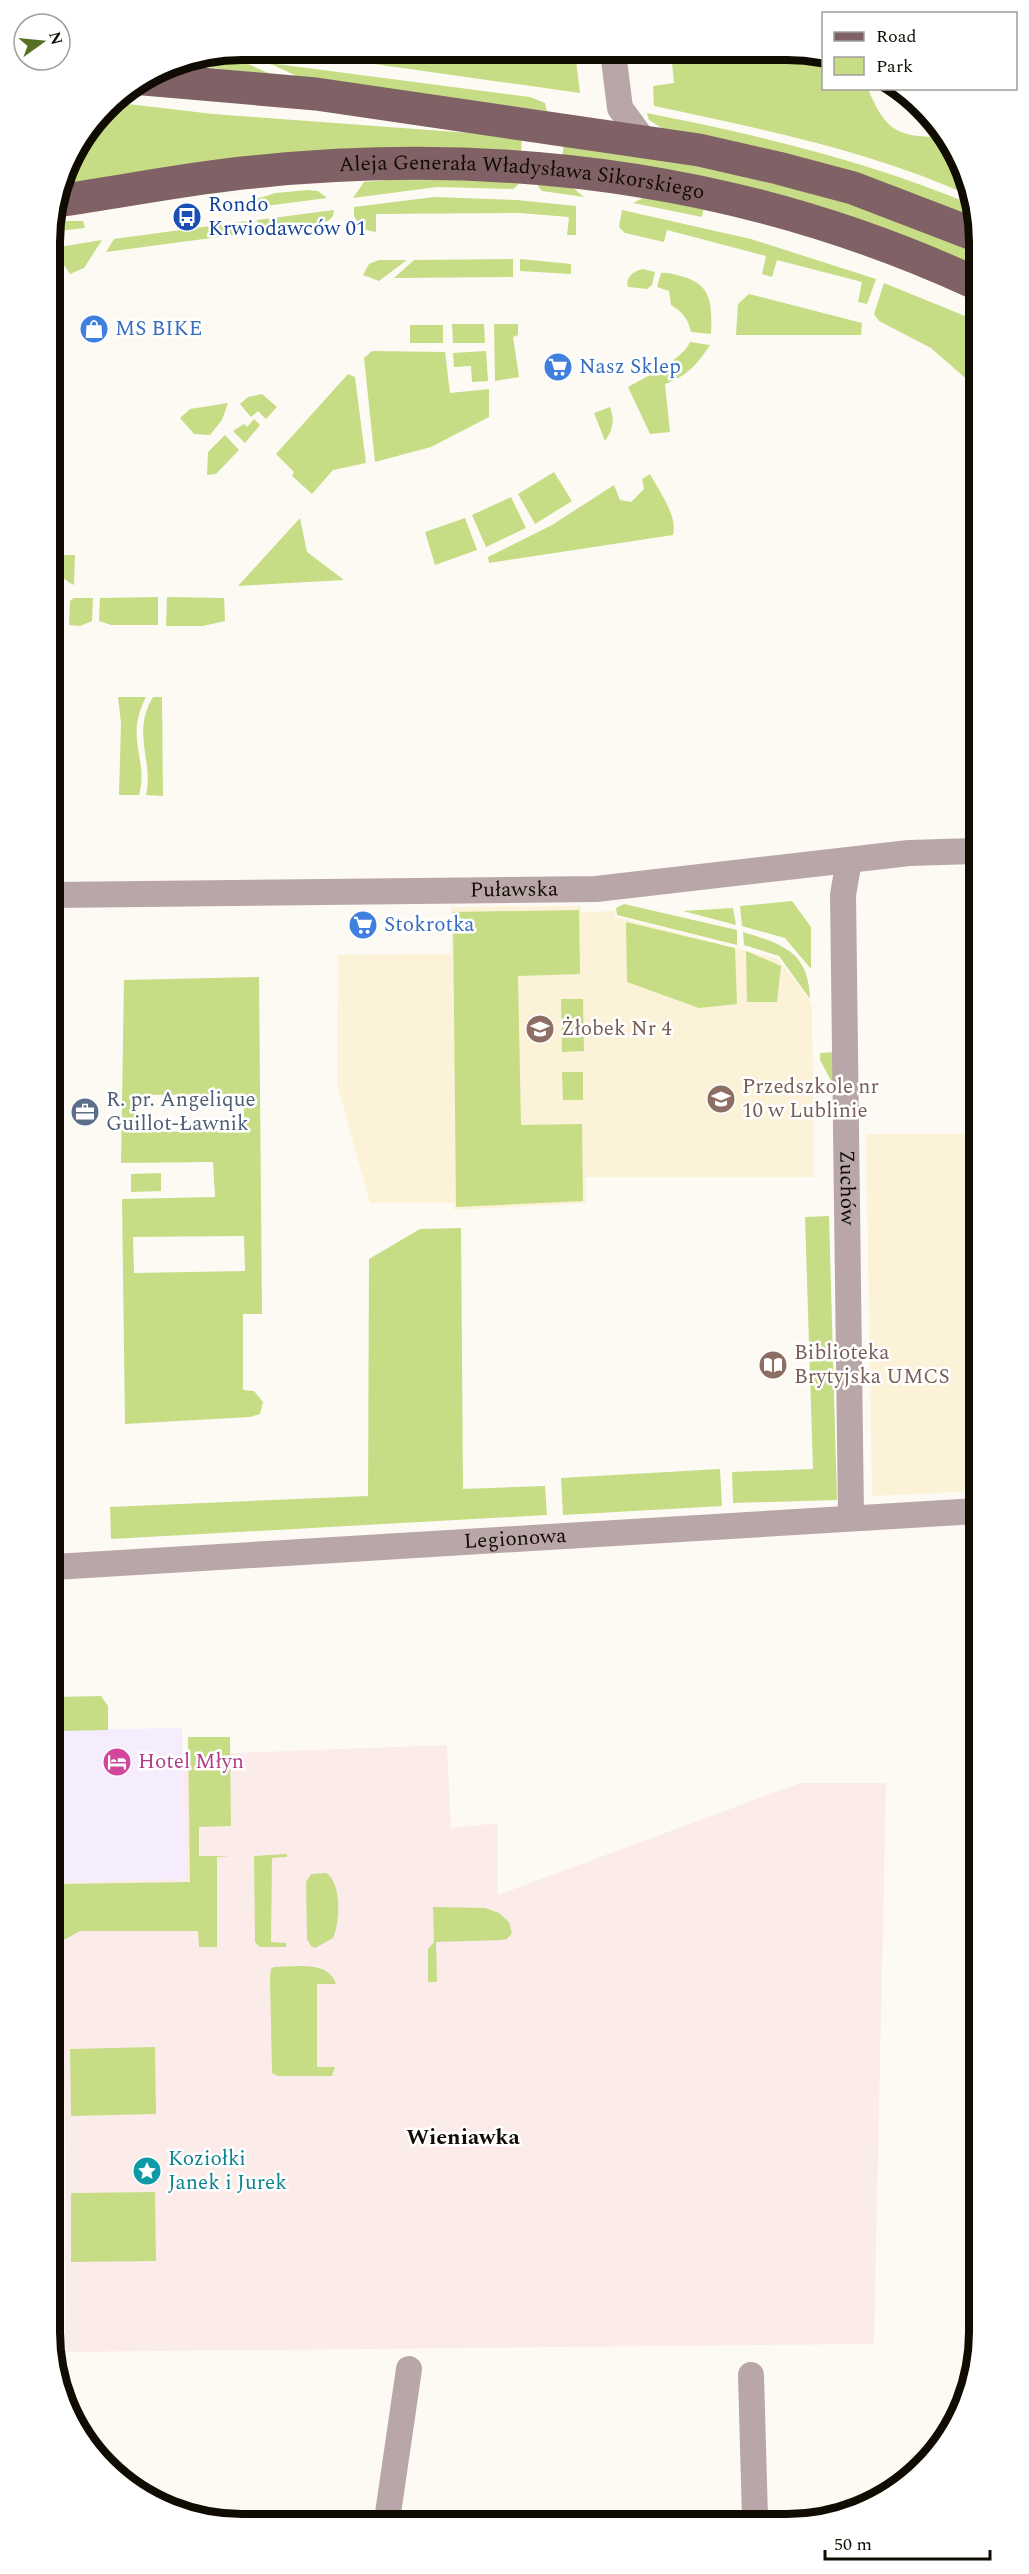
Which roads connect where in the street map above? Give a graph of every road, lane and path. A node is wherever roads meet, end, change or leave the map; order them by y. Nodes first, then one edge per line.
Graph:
1 (614, 60) edge
2 (158, 80) edge
3 (620, 108) junction
4 (592, 133) junction
5 (644, 141) junction
6 (65, 200) edge
7 (968, 232) edge
8 (969, 280) edge
9 (969, 851) edge
10 (849, 860) junction
11 (60, 895) edge
12 (969, 1511) edge
13 (851, 1517) junction
14 (60, 1567) edge
15 (409, 2369) dead end
16 (751, 2375) dead end
17 (388, 2514) edge
18 (755, 2514) edge

1 - 3 street
2 - 4 main road, Aleja Generała Władysława Sikorskiego
3 - 4 street
3 - 5 street
4 - 5 main road, Aleja Generała Władysława Sikorskiego
5 - 7 main road, Aleja Generała Władysława Sikorskiego
6 - 8 main road, Aleja Generała Władysława Sikorskiego
9 - 10 street, Puławska
10 - 11 street, Puławska
10 - 13 street, Zuchów
12 - 13 street, Legionowa
13 - 14 street, Legionowa
15 - 17 street
16 - 18 street

